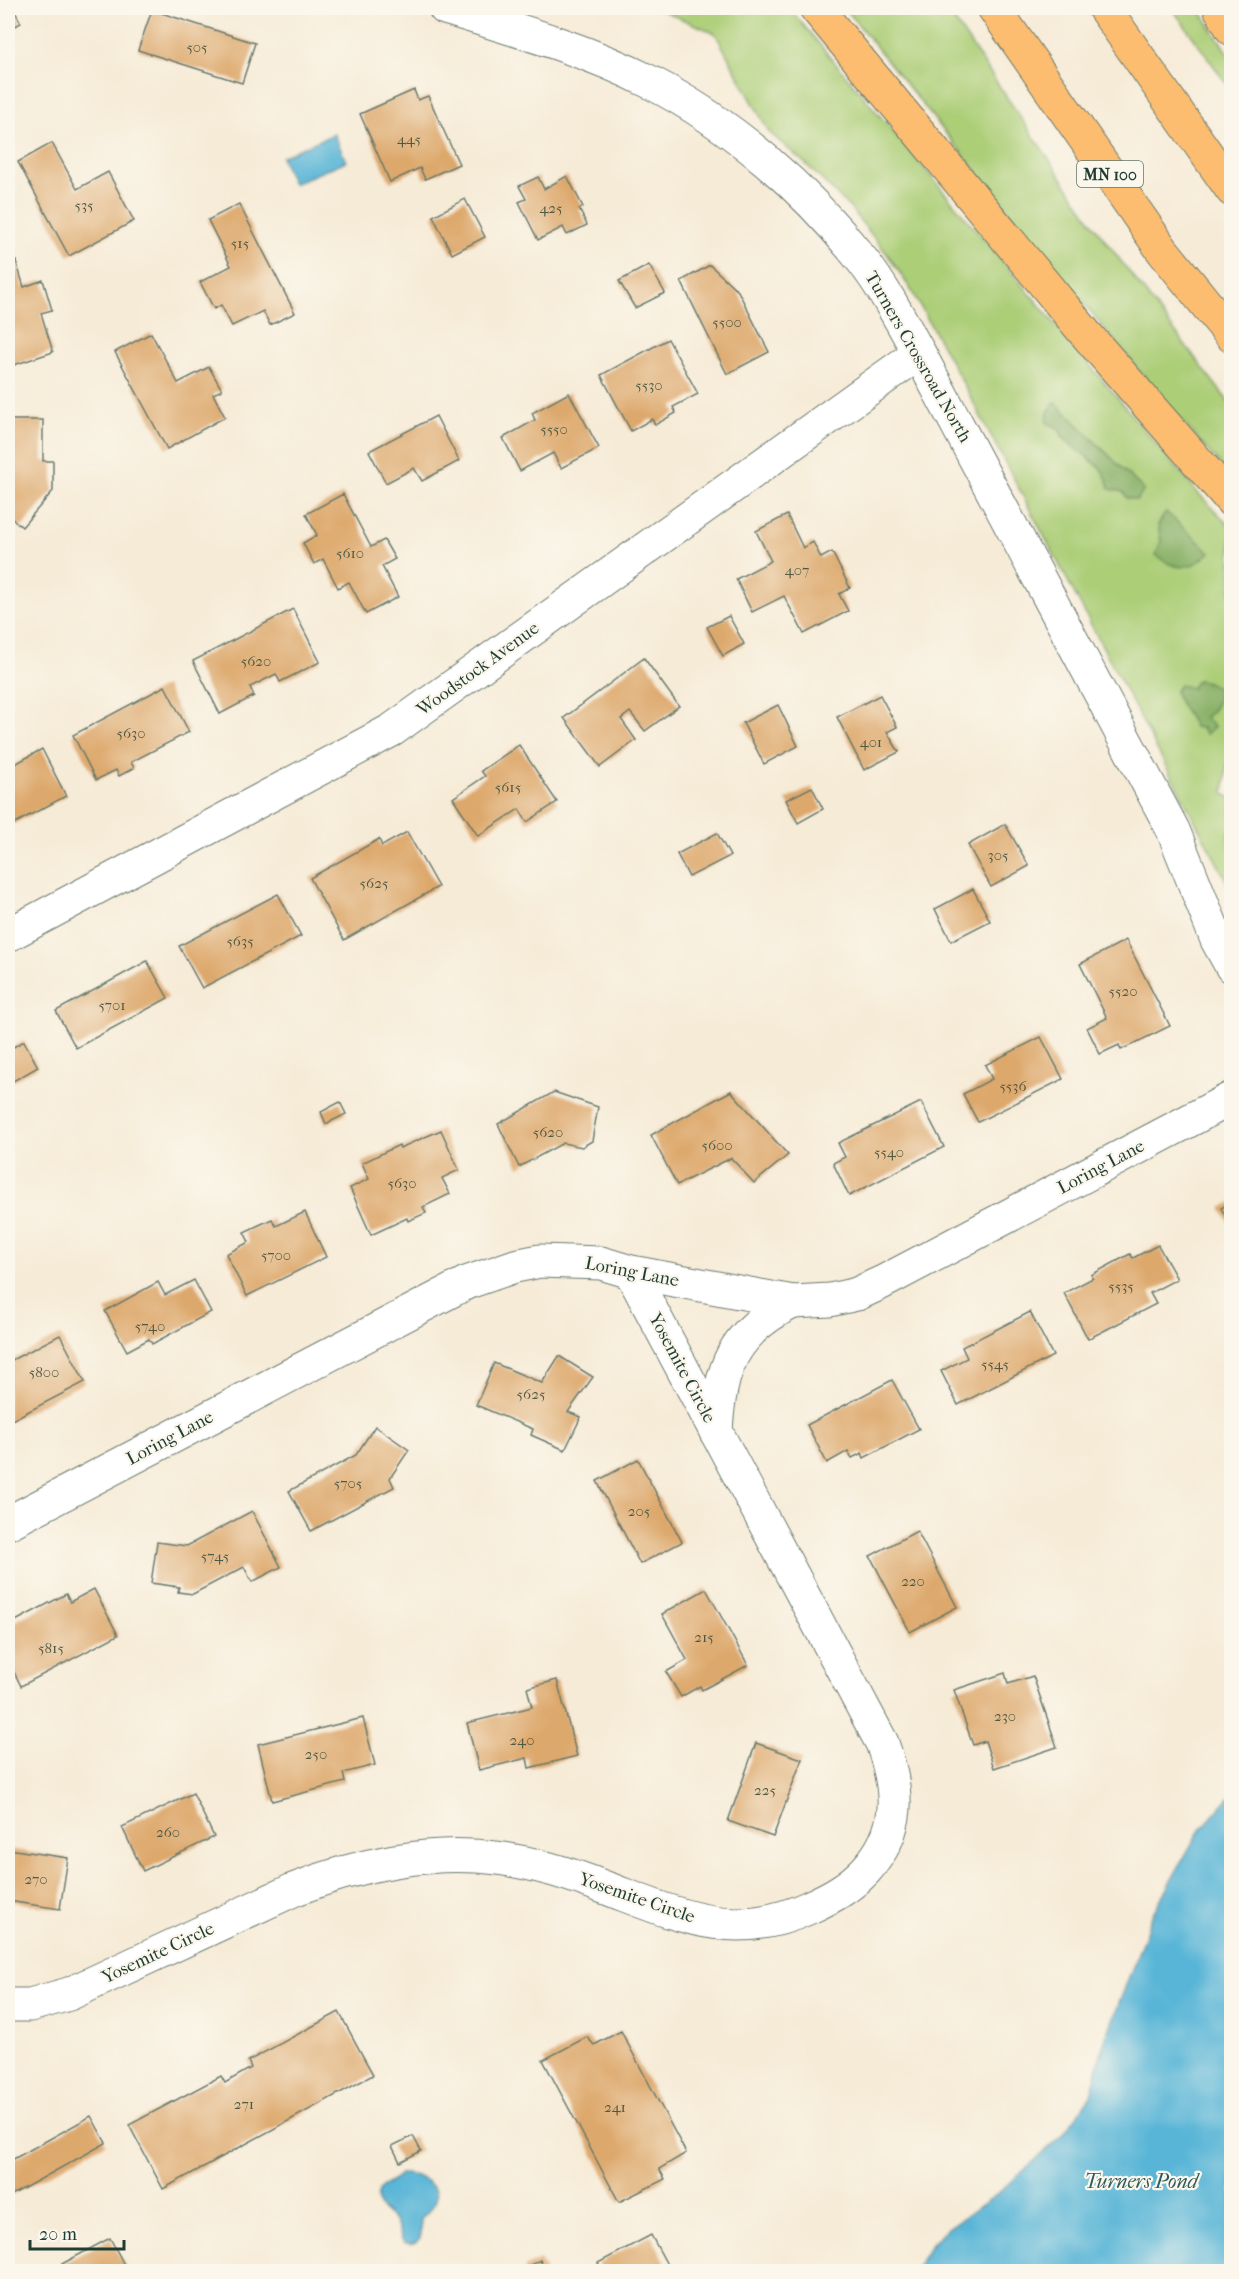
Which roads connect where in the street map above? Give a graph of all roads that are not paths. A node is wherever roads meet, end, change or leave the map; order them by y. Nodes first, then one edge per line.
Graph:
1 (445, 8) edge
2 (816, 8) edge
3 (994, 8) edge
4 (1104, 8) edge
5 (1220, 8) edge
6 (1232, 29) edge
7 (1232, 190) edge
8 (1232, 336) edge
9 (919, 353) junction
10 (1232, 501) edge
11 (1173, 830) junction
12 (1232, 916) edge
13 (8, 935) edge
14 (1232, 967) edge
15 (1232, 1098) edge
16 (631, 1272) junction
17 (793, 1302) junction
18 (716, 1432) junction
19 (8, 1523) edge
20 (8, 2005) edge

1 - 9 street, Turners Crossroad North
2 - 10 highway
3 - 8 highway, MN 100
4 - 7 highway
5 - 6 highway
9 - 11 street, Turners Crossroad North
9 - 13 street, Woodstock Avenue
11 - 12 street, Turners Crossroad North
11 - 14 street, Turners Crossroad North
15 - 17 street, Loring Lane
16 - 17 street, Loring Lane
16 - 18 street, Yosemite Circle
16 - 19 street, Loring Lane
17 - 18 street, Yosemite Circle
18 - 20 street, Yosemite Circle

